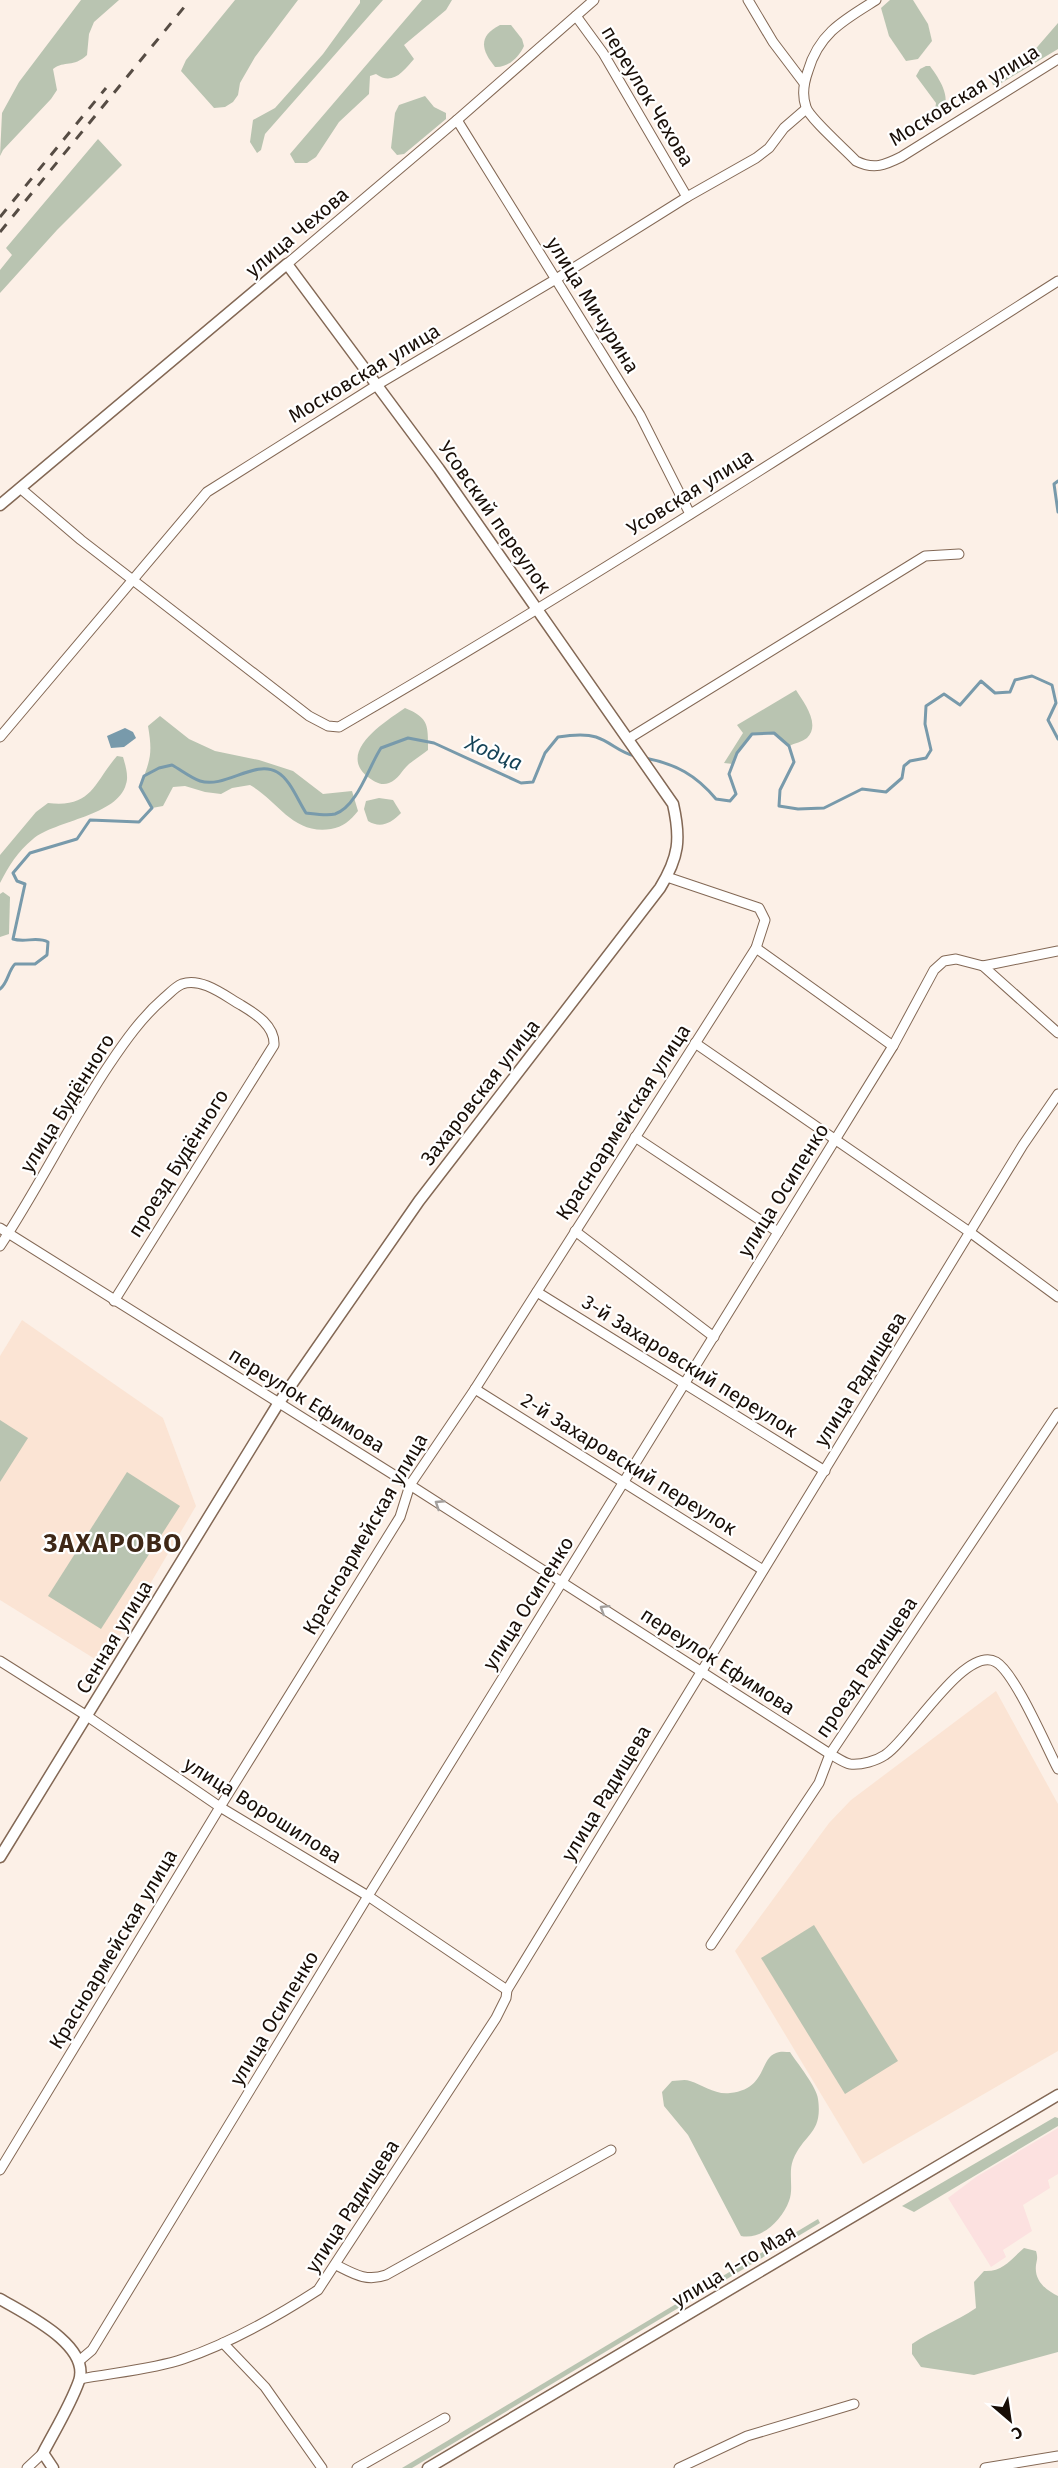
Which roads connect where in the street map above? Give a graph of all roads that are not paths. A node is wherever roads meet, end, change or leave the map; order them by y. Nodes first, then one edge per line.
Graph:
1 (594, 0) edge
2 (748, 0) edge
3 (876, 0) edge
4 (576, 16) junction
5 (1058, 59) edge
6 (804, 83) junction
7 (806, 109) junction
8 (457, 120) junction
9 (687, 197) junction
10 (287, 264) junction
11 (556, 279) junction
12 (1058, 281) edge
13 (377, 385) junction
14 (20, 488) junction
15 (0, 506) edge
16 (690, 514) junction
17 (959, 554) dead end
18 (132, 580) junction
19 (537, 608) junction
20 (0, 737) edge
21 (628, 739) junction
22 (667, 795) joint
23 (667, 877) junction
24 (756, 948) junction
25 (1058, 951) edge
26 (983, 966) junction
27 (1058, 1034) edge
28 (695, 1043) junction
29 (273, 1045) joint
30 (893, 1046) junction
31 (1058, 1094) edge
32 (635, 1137) junction
33 (836, 1139) junction
34 (4, 1231) edge
35 (575, 1231) junction
36 (778, 1232) junction
37 (971, 1233) junction
38 (0, 1246) edge
39 (537, 1292) junction
40 (1058, 1297) edge
41 (114, 1301) junction
42 (714, 1337) junction
43 (685, 1384) junction
44 (475, 1389) junction
45 (278, 1404) junction
46 (1058, 1413) edge
47 (825, 1471) junction
48 (623, 1481) junction
49 (410, 1485) junction
50 (763, 1570) junction
51 (562, 1583) junction
52 (0, 1661) edge
53 (701, 1671) junction
54 (87, 1716) junction
55 (830, 1754) junction
56 (1058, 1769) edge
57 (220, 1807) junction
58 (0, 1857) edge
59 (368, 1896) junction
60 (711, 1945) dead end
61 (507, 1990) junction
62 (1058, 2095) edge
63 (611, 2150) dead end
64 (0, 2170) edge
65 (336, 2265) junction
66 (0, 2299) edge
67 (223, 2343) junction
68 (79, 2361) junction
69 (80, 2379) junction
70 (854, 2404) dead end
71 (445, 2418) dead end
72 (43, 2453) junction
73 (1058, 2456) edge
74 (27, 2468) edge
75 (53, 2468) edge
76 (322, 2468) edge
77 (357, 2468) edge
78 (428, 2468) edge
79 (679, 2468) edge
80 (985, 2468) edge

1 - 4 street, улица Чехова
2 - 6 street
3 - 6 street
4 - 8 street, улица Чехова
4 - 9 street, переулок Чехова
5 - 7 street, Московская улица
6 - 7 street
7 - 9 street, Московская улица
8 - 10 street, улица Чехова
8 - 11 street, улица Мичурина
9 - 11 street, Московская улица
10 - 13 street, Усовский переулок
10 - 14 street, улица Чехова
11 - 13 street, Московская улица
11 - 16 street, улица Мичурина
12 - 16 street, Усовская улица
13 - 18 street, Московская улица
13 - 19 street, Усовский переулок
14 - 15 street, улица Чехова
14 - 18 street
16 - 19 street, Усовская улица
17 - 21 street
18 - 19 street, Усовская улица
18 - 20 street, Московская улица
19 - 21 street, Усовский переулок
21 - 22 street, Усовский переулок
22 - 23 street, Захаровская улица
23 - 24 street, Красноармейская улица
23 - 45 street, Захаровская улица
24 - 28 street, Красноармейская улица
24 - 30 street
25 - 26 street, улица Осипенко
26 - 27 street
26 - 30 street, улица Осипенко
28 - 32 street, Красноармейская улица
28 - 33 street
29 - 34 street, улица Будённого
29 - 41 street, проезд Будённого
30 - 33 street, улица Осипенко
31 - 37 street, улица Радищева
32 - 35 street, Красноармейская улица
32 - 36 street
33 - 36 street, улица Осипенко
33 - 37 street
34 - 38 street, улица Будённого
34 - 41 street, переулок Ефимова
35 - 39 street, Красноармейская улица
35 - 42 street
36 - 42 street, улица Осипенко
37 - 40 street
37 - 47 street, улица Радищева
39 - 43 street, 3-й Захаровский переулок
39 - 44 street, Красноармейская улица
41 - 45 street, переулок Ефимова
42 - 43 street, улица Осипенко
43 - 47 street, 3-й Захаровский переулок
43 - 48 street, улица Осипенко
44 - 48 street, 2-й Захаровский переулок
44 - 49 street, Красноармейская улица
45 - 49 street, переулок Ефимова
45 - 54 street, Сенная улица
46 - 55 street, проезд Радищева
47 - 50 street, улица Радищева
48 - 50 street, 2-й Захаровский переулок
48 - 51 street, улица Осипенко
51 -> 49 street, переулок Ефимова
49 - 57 street, Красноармейская улица
50 - 53 street, улица Радищева
53 -> 51 street, переулок Ефимова
51 - 59 street, улица Осипенко
52 - 54 street, улица Ворошилова
53 - 55 street, переулок Ефимова
53 - 61 street, улица Радищева
54 - 57 street, улица Ворошилова
54 - 58 street, Сенная улица
55 - 56 street, переулок Ефимова
55 - 60 street, проезд Радищева
57 - 59 street, улица Ворошилова
57 - 64 street, Красноармейская улица
59 - 61 street, улица Ворошилова
59 - 68 street, улица Осипенко
61 - 65 street, улица Радищева
62 - 78 street, улица 1-го Мая
63 - 65 street
65 - 67 street, улица Радищева
66 - 68 street
67 - 69 street, улица Радищева
67 - 76 street
68 - 69 street
69 - 72 street
70 - 79 street
71 - 77 street
72 - 74 street
72 - 75 street
73 - 80 street

